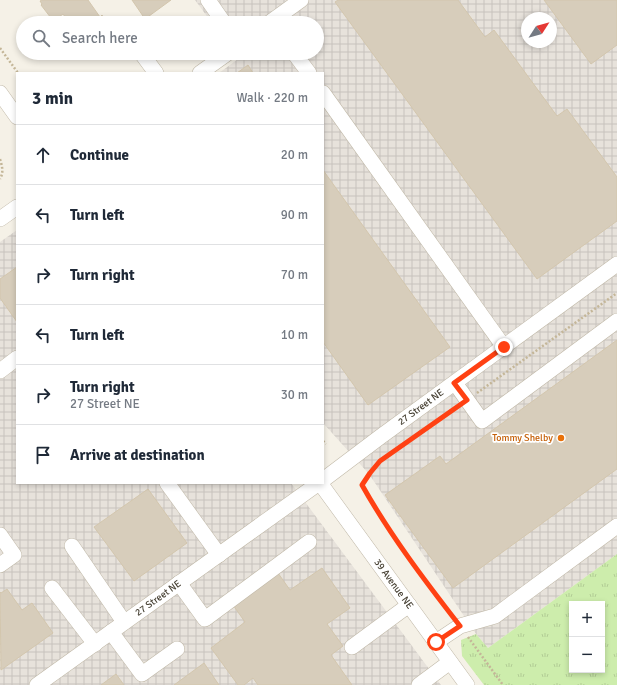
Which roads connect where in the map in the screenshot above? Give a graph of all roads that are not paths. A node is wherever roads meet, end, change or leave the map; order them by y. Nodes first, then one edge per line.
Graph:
1 (208, 0) edge
2 (301, 0) edge
3 (219, 16) edge
4 (279, 16) edge
5 (146, 60) edge
6 (218, 60) edge
7 (299, 60) edge
8 (155, 72) edge
9 (201, 72) edge
10 (308, 72) edge
11 (0, 94) edge
12 (324, 94) edge
13 (16, 116) edge
14 (16, 208) edge
15 (0, 219) edge
16 (617, 264) edge
17 (617, 321) edge
18 (504, 347) junction
19 (16, 359) edge
20 (0, 370) edge
21 (454, 383) junction
22 (324, 479) edge
23 (168, 484) edge
24 (318, 484) edge
25 (320, 484) edge
26 (617, 526) edge
27 (0, 535) edge
28 (309, 542) dead end
29 (72, 546) dead end
30 (219, 555) junction
31 (0, 566) edge
32 (179, 583) junction
33 (52, 588) dead end
34 (409, 606) junction
35 (124, 622) junction
36 (112, 632) junction
37 (436, 642) junction
38 (95, 644) junction
39 (352, 647) dead end
40 (177, 649) dead end
41 (450, 662) junction
42 (37, 685) edge
43 (419, 685) edge
44 (467, 685) edge

1 - 3 street
2 - 4 street
5 - 8 street
6 - 9 street
7 - 10 street
11 - 13 street
12 - 18 street
14 - 15 street
16 - 18 street, 27 Street NE
17 - 21 street
18 - 21 street, 27 Street NE
19 - 20 street
21 - 22 street, 27 Street NE
23 - 30 street
24 - 30 street, 27 Street NE
25 - 34 street, 39 Avenue NE
26 - 37 street
27 - 31 street
28 - 32 street
29 - 35 street
30 - 32 street, 27 Street NE
32 - 35 street, 27 Street NE
33 - 38 street
34 - 37 street, 39 Avenue NE
34 - 39 street
35 - 36 street, 27 Street NE
36 - 38 street, 27 Street NE
36 - 40 street
37 - 41 street, 39 Avenue NE
38 - 42 street, 27 Street NE
41 - 43 street
41 - 44 street, 39 Avenue NE

